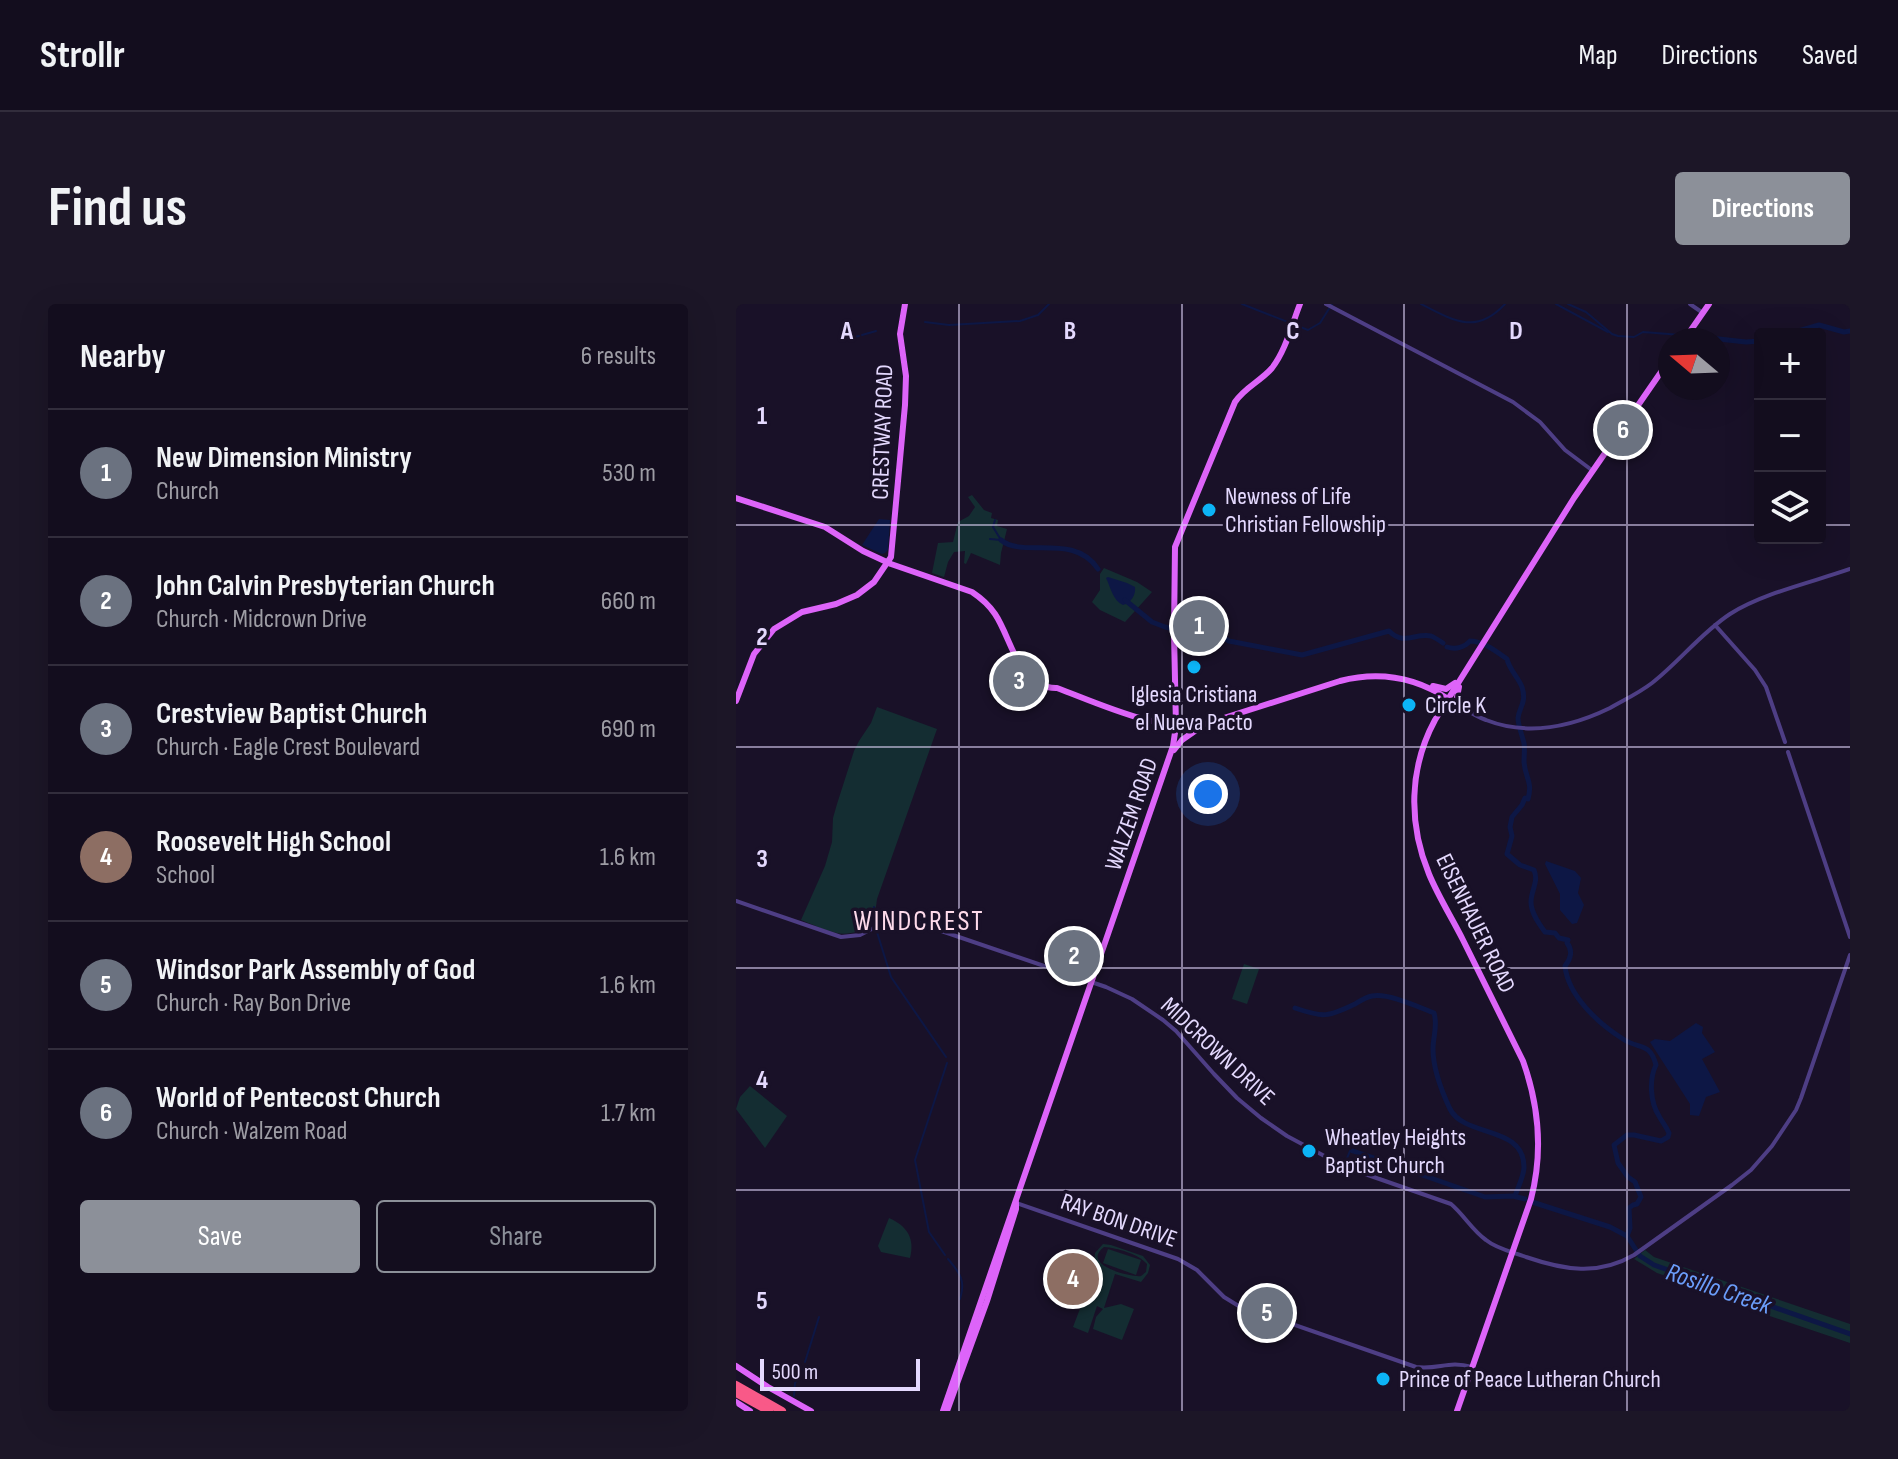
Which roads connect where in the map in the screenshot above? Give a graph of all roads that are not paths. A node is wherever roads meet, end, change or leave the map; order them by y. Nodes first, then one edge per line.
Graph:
1 (905, 304) edge
2 (1300, 304) edge
3 (1327, 304) edge
4 (1690, 304) edge
5 (1709, 304) edge
6 (1703, 313) junction
7 (1692, 328) edge
8 (1658, 376) edge
9 (1593, 471) junction
10 (736, 498) edge
11 (893, 551) junction
12 (881, 559) junction
13 (895, 564) junction
14 (1850, 569) edge
15 (883, 571) junction
16 (1715, 625) junction
17 (1461, 678) junction
18 (1422, 685) junction
19 (1432, 689) junction
20 (1448, 699) junction
21 (736, 701) edge
22 (1465, 709) junction
23 (1176, 713) junction
24 (1435, 720) junction
25 (1165, 724) junction
26 (1202, 725) junction
27 (1176, 726) junction
28 (1187, 727) junction
29 (1174, 738) junction
30 (1785, 742) dead end
31 (1788, 752) dead end
32 (1170, 756) junction
33 (736, 901) edge
34 (1850, 937) edge
35 (1850, 955) edge
36 (1849, 964) edge
37 (1092, 982) junction
38 (1534, 1181) junction
39 (1016, 1203) junction
40 (1524, 1213) junction
41 (1511, 1252) junction
42 (994, 1263) junction
43 (993, 1281) junction
44 (736, 1366) edge
45 (958, 1367) junction
46 (1472, 1367) junction
47 (736, 1385) edge
48 (957, 1385) junction
49 (736, 1393) edge
50 (736, 1402) edge
51 (750, 1411) edge
52 (769, 1411) edge
53 (782, 1411) edge
54 (811, 1411) edge
55 (945, 1411) edge
56 (1457, 1411) edge

1 - 11 main road, CRESTWAY ROAD
2 - 23 main road, WALZEM ROAD
3 - 9 street
4 - 6 street
5 - 6 main road
6 - 7 main road
8 - 9 main road
9 - 17 main road
10 - 12 main road
11 - 12 main road
11 - 13 main road, CRESTWAY ROAD
12 - 13 main road
12 - 15 main road
13 - 15 main road, CRESTWAY ROAD
13 - 25 main road
14 - 16 street
15 - 21 main road
16 - 22 street
16 - 30 street
17 - 18 main road
17 - 20 main road
17 - 22 main road
18 - 19 main road
18 - 26 main road
19 - 20 main road
19 - 24 main road
20 - 22 street
20 - 24 main road, EISENHAUER ROAD
22 - 24 main road
23 - 25 main road
23 - 27 main road, WALZEM ROAD
23 - 28 main road
24 - 38 main road, EISENHAUER ROAD
25 - 27 main road
25 - 29 main road
26 - 28 main road
26 - 32 main road
27 - 28 main road
27 - 29 main road, WALZEM ROAD
29 - 32 main road, WALZEM ROAD
31 - 34 street
32 - 37 main road, WALZEM ROAD
33 - 37 street, MIDCROWN DRIVE
35 - 36 street, MIDCROWN DRIVE
36 - 41 street, MIDCROWN DRIVE
37 - 39 main road, WALZEM ROAD
37 - 41 street, MIDCROWN DRIVE
38 - 40 main road, EISENHAUER ROAD
38 - 40 main road, EISENHAUER ROAD
39 - 42 main road, WALZEM ROAD
39 - 43 main road, WALZEM ROAD
39 - 46 street, RAY BON DRIVE
40 - 41 main road, EISENHAUER ROAD
41 - 46 main road, EISENHAUER ROAD
42 - 43 main road
42 - 45 main road, WALZEM ROAD
43 - 48 main road, WALZEM ROAD
44 - 54 main road
45 - 48 main road
45 - 55 main road, WALZEM ROAD
46 - 56 main road, EISENHAUER ROAD
47 - 53 highway
48 - 55 main road, WALZEM ROAD
49 - 52 highway
50 - 51 main road

